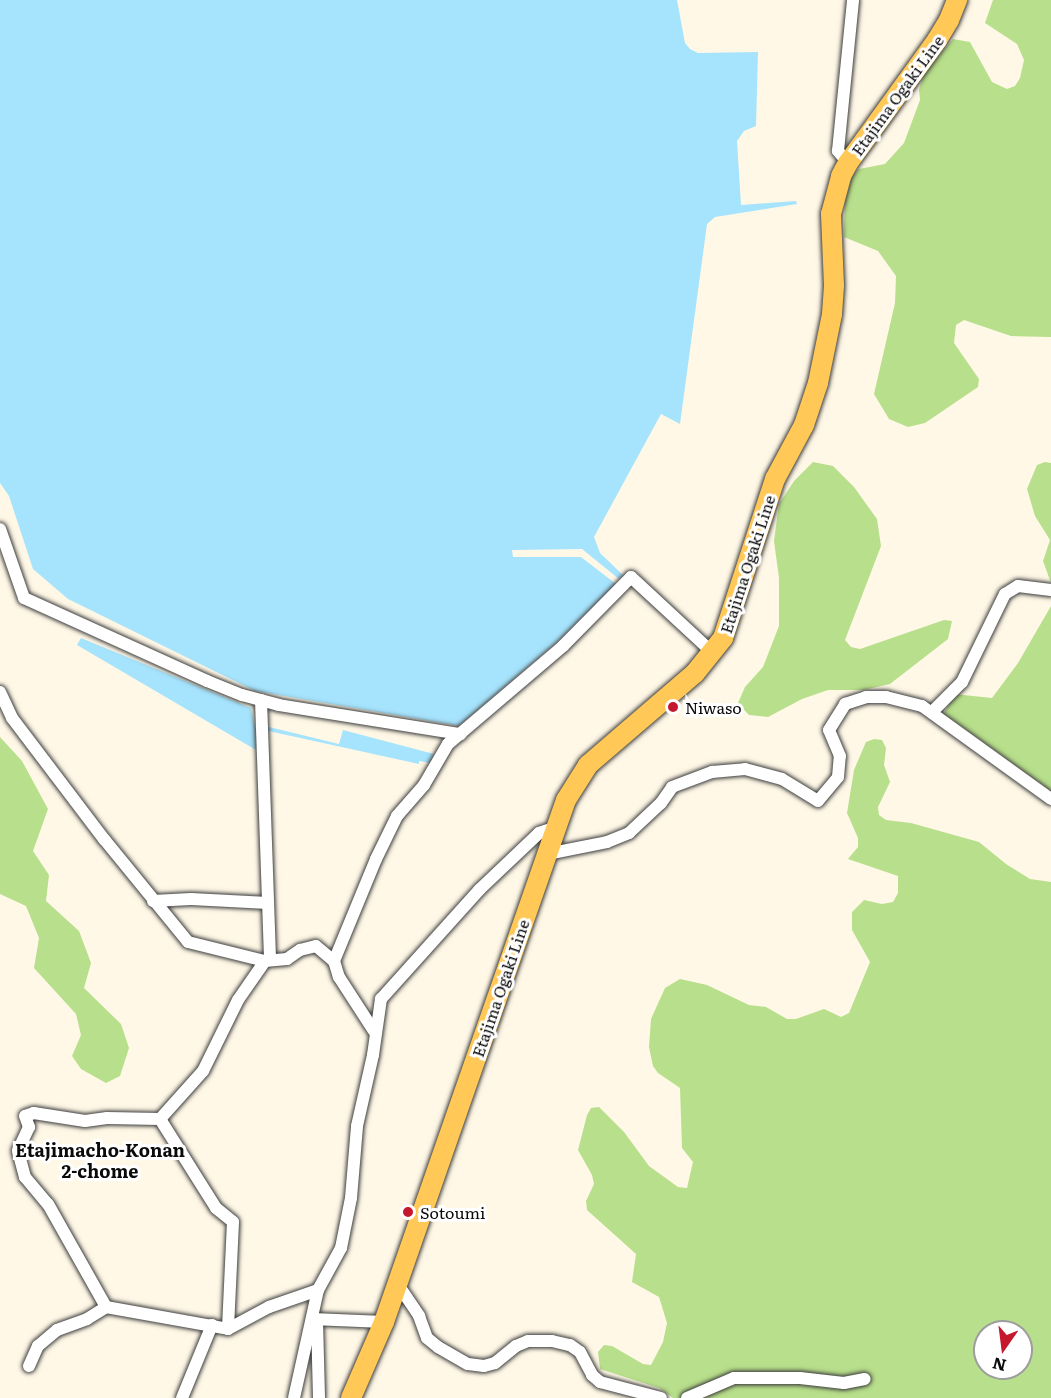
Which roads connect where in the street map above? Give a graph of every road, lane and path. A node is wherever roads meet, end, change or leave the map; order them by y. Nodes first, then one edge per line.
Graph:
1 (853, 0) edge
2 (957, 0) edge
3 (848, 163) junction
4 (0, 529) edge
5 (1051, 590) edge
6 (713, 653) junction
7 (0, 692) edge
8 (261, 700) junction
9 (932, 712) junction
10 (461, 734) junction
11 (1051, 800) edge
12 (556, 827) junction
13 (547, 854) junction
14 (153, 901) junction
15 (268, 903) junction
16 (267, 961) junction
17 (334, 961) junction
18 (374, 1031) junction
19 (160, 1119) junction
20 (397, 1283) junction
21 (318, 1290) junction
22 (106, 1307) junction
23 (314, 1320) junction
24 (384, 1322) junction
25 (212, 1325) junction
26 (228, 1329) junction
27 (29, 1366) dead end
28 (865, 1379) dead end
29 (182, 1398) edge
30 (294, 1398) edge
31 (319, 1398) edge
32 (351, 1398) edge
33 (661, 1398) edge
34 (687, 1398) edge

1 - 3 street
2 - 3 main road, Etajima Ogaki Line
3 - 6 main road, Etajima Ogaki Line
4 - 8 street
5 - 9 street
6 - 10 street
6 - 12 main road, Etajima Ogaki Line
7 - 14 street
8 - 10 street
8 - 15 street
9 - 11 street
9 - 13 street
10 - 17 street
12 - 13 main road, Etajima Ogaki Line
12 - 18 street
13 - 20 main road, Etajima Ogaki Line
14 - 15 street
14 - 16 street
15 - 16 street
16 - 17 street
16 - 19 street
17 - 18 street
18 - 21 street
19 - 22 street
19 - 26 street
20 - 24 main road, Etajima Ogaki Line
20 - 33 street
21 - 23 street
21 - 26 street
22 - 25 street
22 - 27 street
23 - 24 street
23 - 30 street
23 - 31 street
24 - 32 main road, Etajima Ogaki Line
25 - 26 street
25 - 29 street
28 - 34 street

